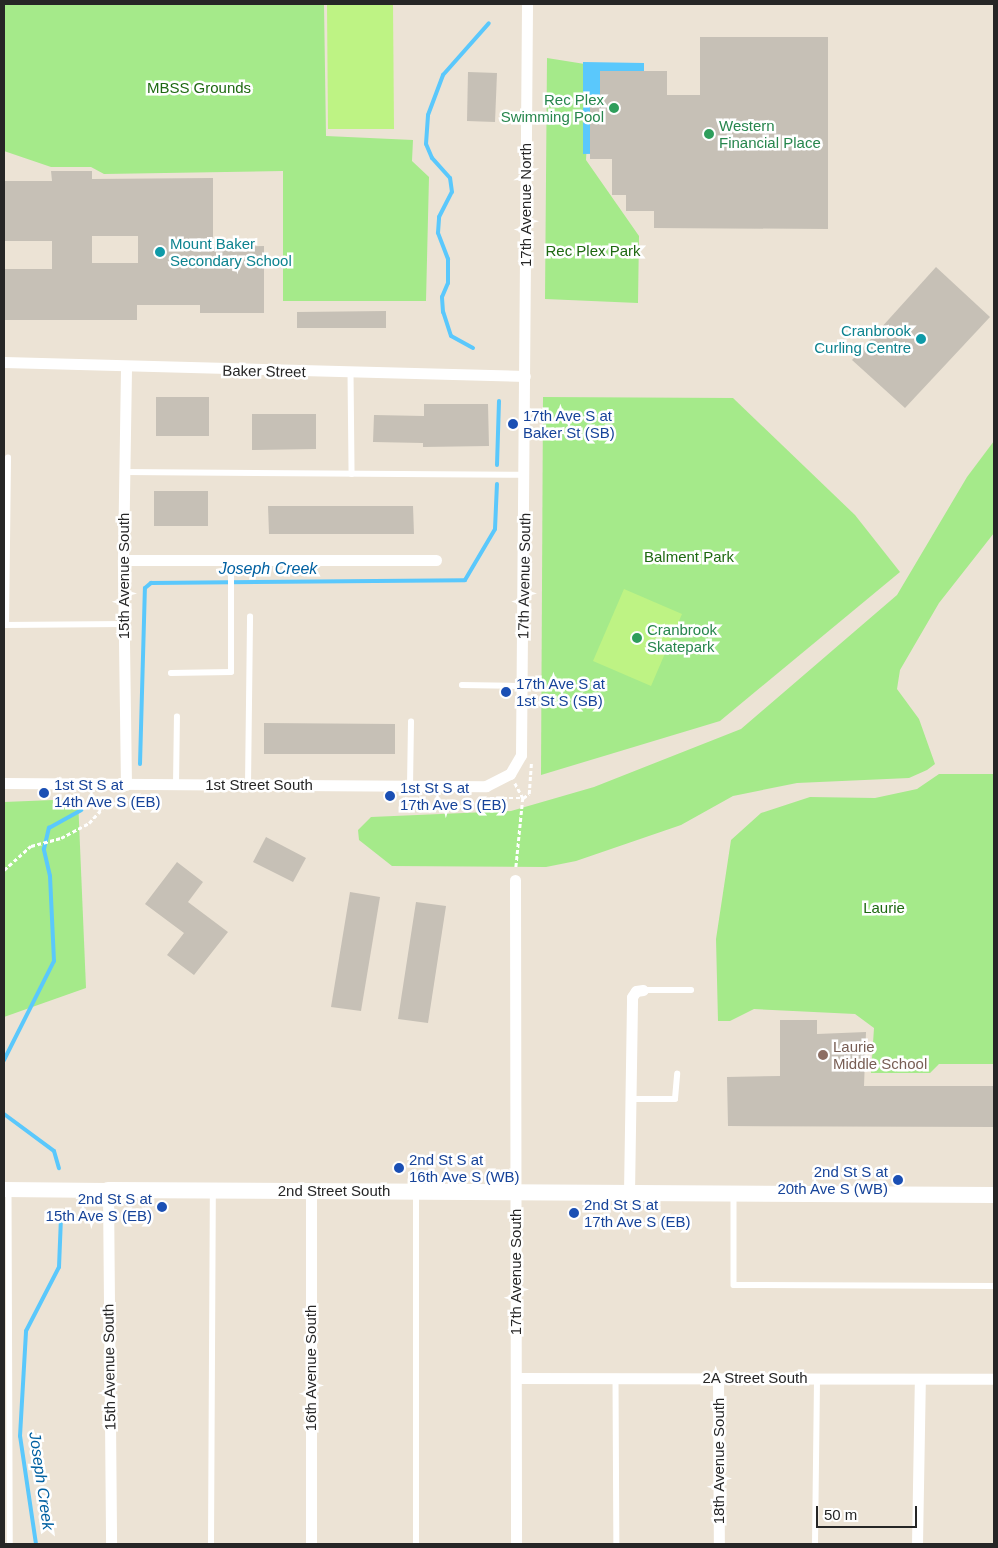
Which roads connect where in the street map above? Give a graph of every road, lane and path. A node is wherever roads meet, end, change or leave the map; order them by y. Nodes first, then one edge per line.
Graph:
1 (527, 4) edge
2 (4, 362) edge
3 (126, 368) junction
4 (351, 372) junction
5 (525, 376) junction
6 (8, 458) dead end
7 (124, 472) junction
8 (352, 474) junction
9 (525, 475) junction
10 (123, 560) junction
11 (231, 560) junction
12 (436, 560) dead end
13 (250, 617) dead end
14 (124, 624) junction
15 (5, 625) edge
16 (171, 673) dead end
17 (462, 685) dead end
18 (522, 686) junction
19 (177, 717) dead end
20 (411, 722) dead end
21 (510, 774) junction
22 (4, 783) edge
23 (126, 784) junction
24 (176, 785) junction
25 (248, 785) junction
26 (410, 786) junction
27 (517, 861) dead end
28 (515, 880) dead end
29 (644, 990) joint
30 (691, 990) dead end
31 (677, 1074) dead end
32 (630, 1099) junction
33 (7, 1189) edge
34 (108, 1190) junction
35 (213, 1190) junction
36 (311, 1191) junction
37 (416, 1192) junction
38 (515, 1192) junction
39 (629, 1193) junction
40 (734, 1194) junction
41 (994, 1195) edge
42 (994, 1286) edge
43 (516, 1378) junction
44 (616, 1378) junction
45 (718, 1378) junction
46 (817, 1378) junction
47 (920, 1379) junction
48 (994, 1379) edge
49 (10, 1544) edge
50 (111, 1544) edge
51 (211, 1544) edge
52 (311, 1544) edge
53 (416, 1544) edge
54 (516, 1544) edge
55 (617, 1544) edge
56 (719, 1544) edge
57 (815, 1544) edge
58 (917, 1544) edge

1 - 5 street, 17th Avenue North
2 - 3 street, Baker Street
3 - 4 street, Baker Street
3 - 7 street, 15th Avenue South
4 - 5 street, Baker Street
4 - 8 lane
5 - 9 street, 17th Avenue South
6 - 15 lane
7 - 8 lane
7 - 10 street, 15th Avenue South
8 - 9 lane
9 - 18 street, 17th Avenue South
10 - 11 street
10 - 14 street, 15th Avenue South
11 - 12 street
11 - 16 lane
13 - 25 lane
14 - 15 lane
14 - 23 street, 15th Avenue South
17 - 18 lane
18 - 21 street, 17th Avenue South
19 - 24 lane
20 - 26 lane
21 - 26 street, 1st Street South
21 - 27 path
22 - 23 street, 1st Street South
23 - 24 street, 1st Street South
24 - 25 street, 1st Street South
25 - 26 street, 1st Street South
28 - 38 street, 17th Avenue South
29 - 30 lane
29 - 32 street
31 - 32 lane
32 - 39 street
33 - 34 street, 2nd Street South
33 - 49 lane
34 - 35 main road, 2nd Street South
34 - 50 street, 15th Avenue South
35 - 36 main road, 2nd Street South
35 - 51 lane
36 - 37 main road, 2nd Street South
36 - 52 street, 16th Avenue South
37 - 38 main road, 2nd Street South
37 - 53 lane
38 - 39 main road, 2nd Street South
38 - 43 street, 17th Avenue South
39 - 40 main road, 2nd Street South
40 - 41 main road, 2nd Street South
40 - 42 lane
43 - 44 street, 2A Street South
43 - 54 street, 17th Avenue South
44 - 45 street, 2A Street South
44 - 55 lane
45 - 46 street, 2A Street South
45 - 56 street, 18th Avenue South
46 - 47 street, 2A Street South
46 - 57 lane
47 - 48 street, 2A Street South
47 - 58 street

